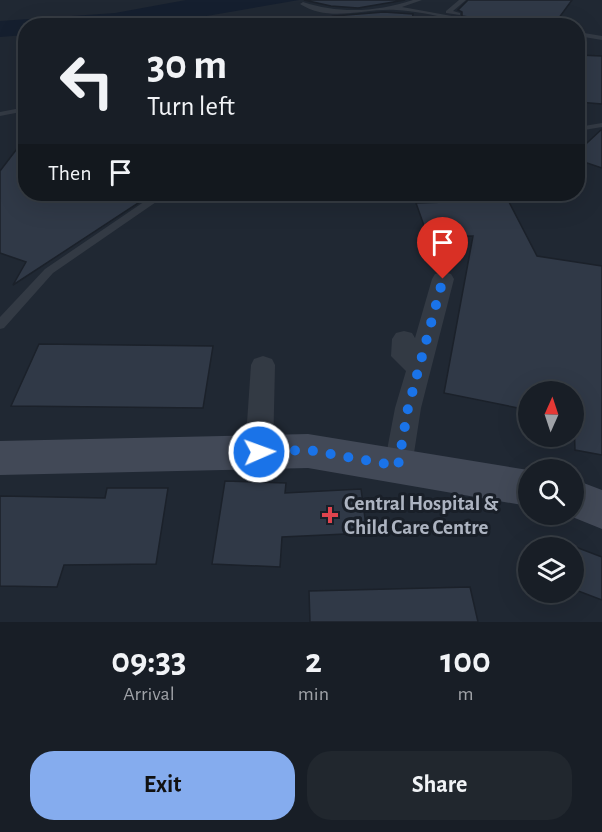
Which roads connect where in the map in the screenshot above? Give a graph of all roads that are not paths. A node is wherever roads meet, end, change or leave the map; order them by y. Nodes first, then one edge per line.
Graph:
1 (418, 0) edge
2 (463, 0) edge
3 (303, 4) dead end
4 (395, 8) junction
5 (456, 18) edge
6 (482, 18) edge
7 (585, 35) edge
8 (602, 38) edge
9 (18, 111) edge
10 (0, 114) edge
11 (602, 125) edge
12 (585, 128) edge
13 (151, 201) edge
14 (443, 279) dead end
15 (0, 325) edge
16 (404, 339) dead end
17 (263, 365) dead end
18 (419, 368) junction
19 (259, 452) junction
20 (0, 458) edge
21 (398, 466) junction
22 (518, 486) edge
23 (584, 503) edge
24 (602, 510) edge

1 - 4 lane
2 - 6 lane
3 - 4 lane
4 - 5 lane
7 - 8 lane
9 - 10 lane
11 - 12 lane
13 - 15 lane
14 - 18 street
16 - 18 street
17 - 19 street
18 - 21 street
19 - 20 street
19 - 21 street
21 - 22 street
23 - 24 street

